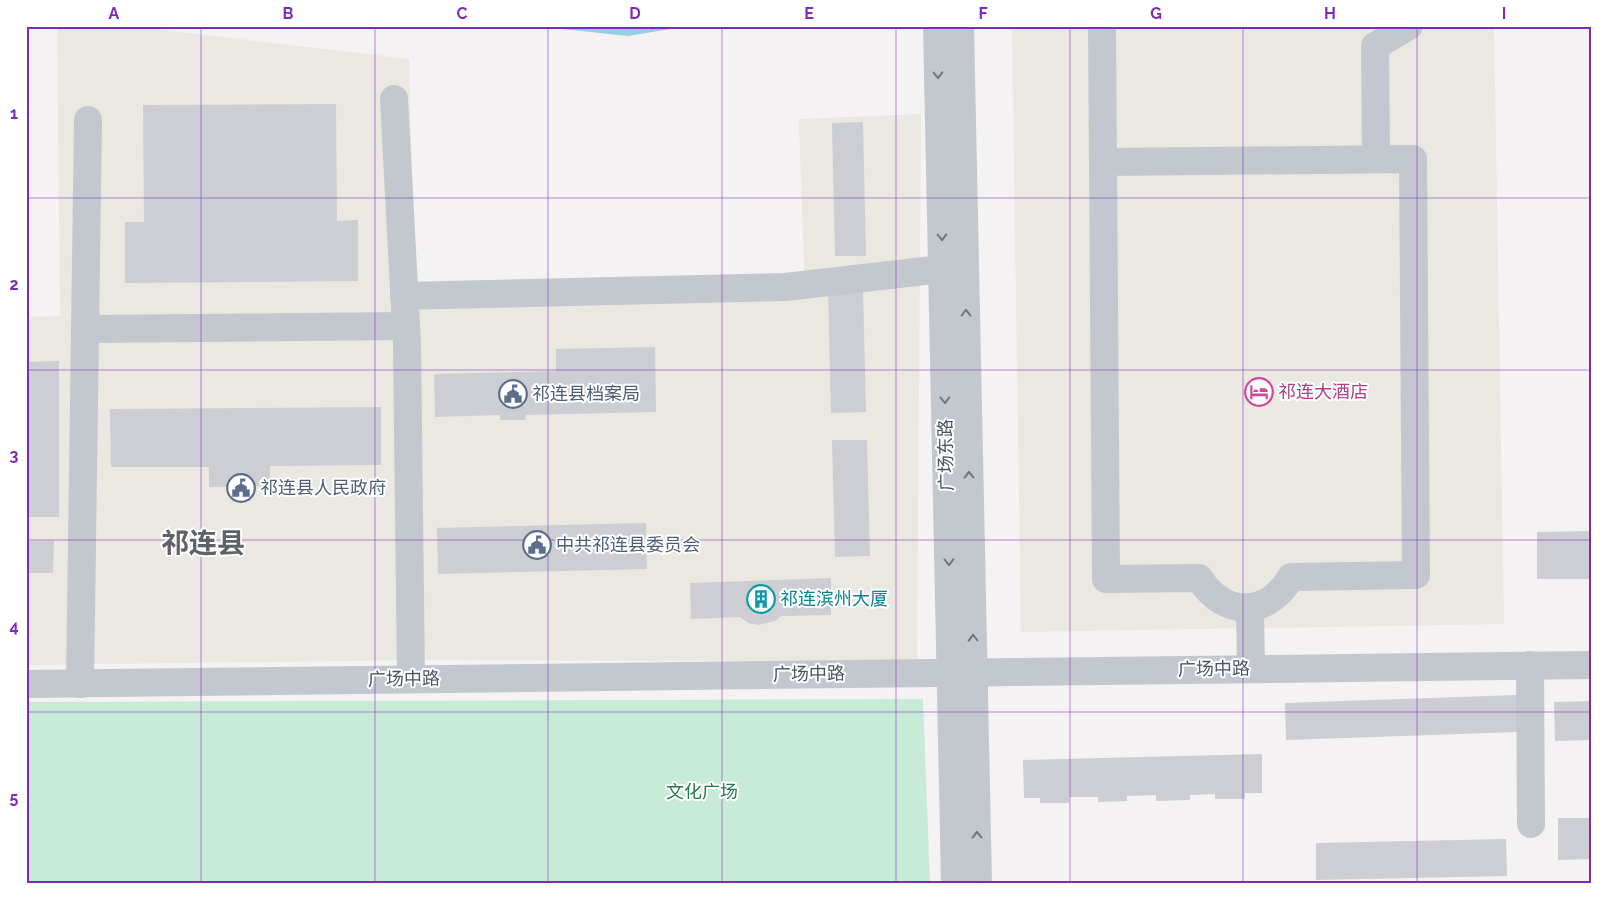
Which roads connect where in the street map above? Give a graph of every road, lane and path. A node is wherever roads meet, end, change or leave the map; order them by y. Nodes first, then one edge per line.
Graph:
1 (938, 26) edge
2 (960, 26) edge
3 (1102, 26) edge
4 (1408, 26) edge
5 (394, 99) dead end
6 (88, 120) dead end
7 (1376, 159) junction
8 (1103, 162) junction
9 (942, 269) junction
10 (404, 296) junction
11 (406, 326) junction
12 (85, 329) junction
13 (1250, 607) junction
14 (1530, 665) junction
15 (1592, 665) edge
16 (1250, 669) junction
17 (962, 672) junction
18 (411, 679) junction
19 (26, 684) edge
20 (80, 684) junction
21 (1531, 824) dead end
22 (955, 884) edge
23 (978, 884) edge

1 -> 9 street, 广场东路
17 -> 2 street, 广场东路
3 - 8 street
4 - 7 street
5 - 10 street
6 - 12 street
7 - 8 street
7 - 13 street
8 - 13 street
9 - 10 street
9 -> 17 street, 广场东路
10 - 11 street
11 - 12 street
11 - 18 street
12 - 20 street
13 - 16 street
14 - 15 street, 广场中路
14 - 16 street, 广场中路
14 - 21 street
16 - 17 street, 广场中路
17 - 18 street, 广场中路
17 - 22 street, 广场东路
23 -> 17 street, 广场东路
18 - 20 street, 广场中路
19 - 20 street, 广场中路

